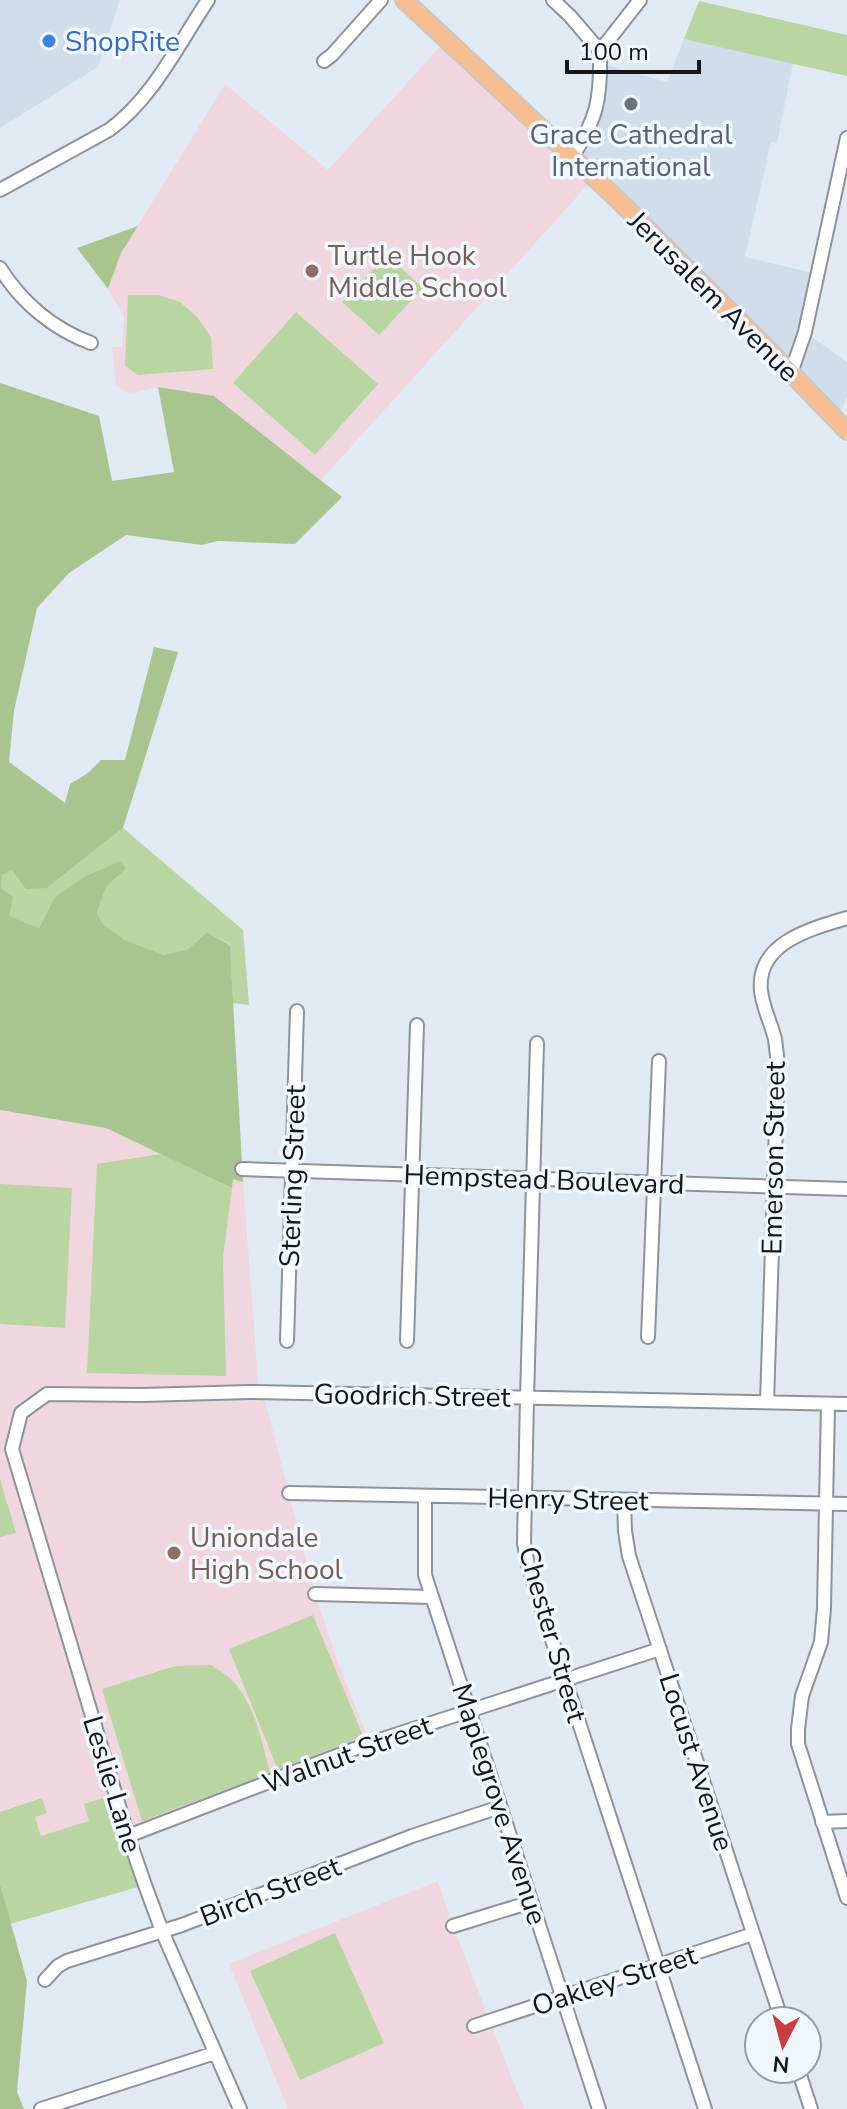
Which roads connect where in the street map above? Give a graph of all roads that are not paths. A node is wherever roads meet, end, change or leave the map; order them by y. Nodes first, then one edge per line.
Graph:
1 (208, 0) edge
2 (381, 0) edge
3 (404, 0) edge
4 (553, 0) edge
5 (640, 0) edge
6 (600, 51) junction
7 (324, 61) dead end
8 (847, 138) edge
9 (572, 157) junction
10 (0, 190) edge
11 (841, 193) edge
12 (0, 268) edge
13 (91, 343) dead end
14 (791, 373) junction
15 (847, 431) edge
16 (847, 918) edge
17 (297, 1011) dead end
18 (417, 1025) dead end
19 (537, 1043) dead end
20 (659, 1061) dead end
21 (242, 1169) dead end
22 (293, 1171) junction
23 (412, 1175) junction
24 (533, 1179) junction
25 (653, 1183) junction
26 (774, 1187) junction
27 (847, 1189) edge
28 (648, 1337) dead end
29 (287, 1341) dead end
30 (407, 1341) dead end
31 (527, 1398) junction
32 (767, 1402) junction
33 (828, 1404) junction
34 (847, 1404) edge
35 (12, 1449) joint
36 (289, 1493) dead end
37 (425, 1496) junction
38 (525, 1498) junction
39 (624, 1500) junction
40 (826, 1504) junction
41 (847, 1504) edge
42 (315, 1594) dead end
43 (432, 1597) junction
44 (660, 1649) junction
45 (564, 1680) junction
46 (469, 1711) junction
47 (500, 1807) junction
48 (847, 1821) edge
49 (822, 1822) junction
50 (128, 1836) junction
51 (847, 1898) edge
52 (531, 1902) junction
53 (453, 1926) dead end
54 (162, 1931) junction
55 (753, 1934) junction
56 (658, 1966) junction
57 (45, 1980) dead end
58 (563, 1997) junction
59 (777, 2005) edge
60 (474, 2026) dead end
61 (215, 2053) junction
62 (803, 2085) edge
63 (41, 2109) edge
64 (240, 2109) edge
65 (599, 2109) edge
66 (705, 2109) edge
67 (811, 2109) edge

1 - 10 street
2 - 7 street
3 - 9 main road, Jerusalem Avenue
4 - 6 street
5 - 6 street
6 - 9 street
8 - 11 street
9 - 14 main road, Jerusalem Avenue
11 - 14 street
12 - 13 street
14 - 15 main road, Jerusalem Avenue
16 - 26 street, Emerson Street
17 - 22 street, Sterling Street
18 - 23 street
19 - 24 street, Chester Street
20 - 25 street
21 - 22 street, Hempstead Boulevard
22 - 23 street, Hempstead Boulevard
22 - 29 street, Sterling Street
23 - 24 street, Hempstead Boulevard
23 - 30 street
24 - 25 street, Hempstead Boulevard
24 - 31 street, Chester Street
25 - 26 street, Hempstead Boulevard
25 - 28 street
26 - 27 street, Hempstead Boulevard
26 - 32 street, Emerson Street
31 - 32 street, Goodrich Street
31 - 35 street, Goodrich Street
31 - 38 street, Chester Street
32 - 33 street, Goodrich Street
33 - 34 street, Goodrich Street
33 - 40 street
35 - 50 street, Leslie Lane
36 - 37 street, Henry Street
37 - 38 street, Henry Street
37 - 43 street, Maplegrove Avenue
38 - 39 street, Henry Street
38 - 45 street, Chester Street
39 - 40 street, Henry Street
39 - 44 street, Locust Avenue
40 - 41 street, Henry Street
40 - 49 street
42 - 43 street
43 - 46 street, Maplegrove Avenue
44 - 45 street, Walnut Street
44 - 55 street, Locust Avenue
45 - 46 street, Walnut Street
45 - 56 street, Chester Street
46 - 47 street, Maplegrove Avenue
46 - 50 street, Walnut Street
47 - 52 street, Maplegrove Avenue
47 - 54 street, Birch Street
48 - 49 street
49 - 51 street
50 - 54 street, Leslie Lane
52 - 53 street
52 - 58 street, Maplegrove Avenue
54 - 57 street, Birch Street
54 - 61 street, Leslie Lane
55 - 56 street, Oakley Street
55 - 59 street, Locust Avenue
56 - 58 street, Oakley Street
56 - 66 street, Chester Street
58 - 60 street, Oakley Street
58 - 65 street, Maplegrove Avenue
61 - 63 street
61 - 64 street, Leslie Lane
62 - 67 street

